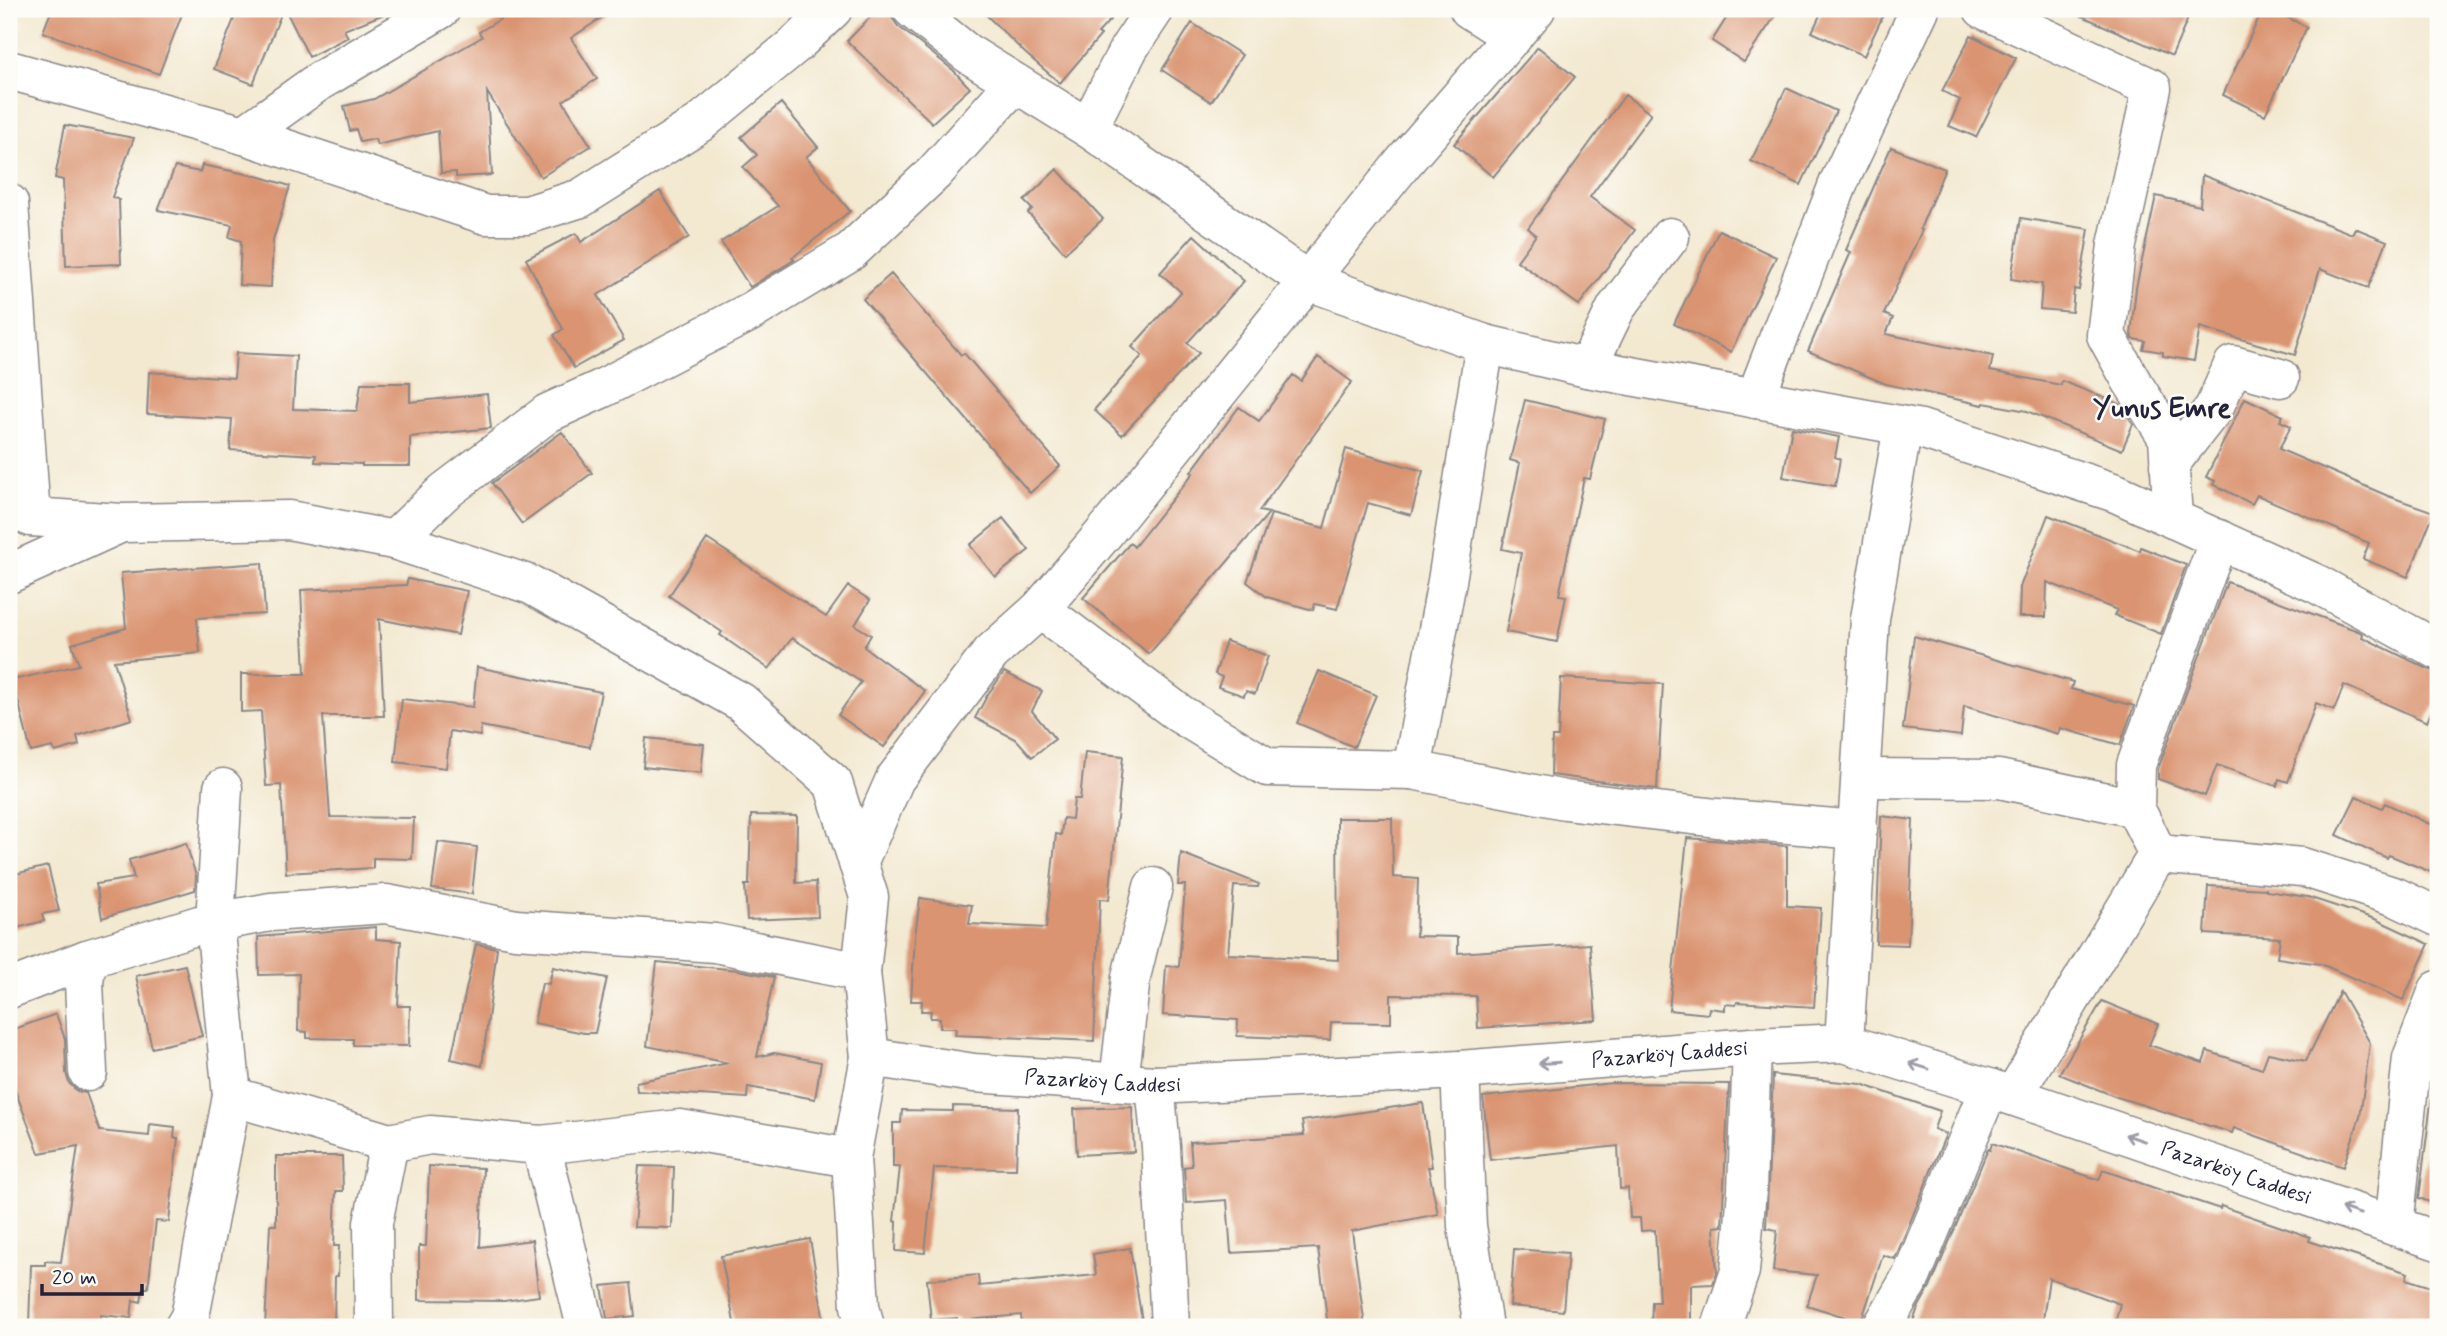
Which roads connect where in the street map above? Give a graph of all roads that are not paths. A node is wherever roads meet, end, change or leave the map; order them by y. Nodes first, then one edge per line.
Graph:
1 (441, 9) edge
2 (834, 9) edge
3 (912, 9) edge
4 (1155, 9) edge
5 (1469, 9) edge
6 (1920, 9) edge
7 (1983, 9) edge
8 (1525, 23) edge
9 (9, 70) edge
10 (1015, 83) junction
11 (1088, 128) junction
12 (244, 135) junction
13 (9, 203) edge
14 (1670, 237) dead end
15 (1308, 281) junction
16 (1485, 344) junction
17 (1587, 368) junction
18 (2280, 378) dead end
19 (1755, 399) junction
20 (1903, 426) junction
21 (2169, 465) junction
22 (20, 512) edge
23 (2173, 519) junction
24 (122, 523) junction
25 (2219, 539) junction
26 (394, 540) junction
27 (9, 574) edge
28 (1040, 609) junction
29 (2438, 650) edge
30 (1412, 770) junction
31 (1861, 778) junction
32 (223, 788) dead end
33 (2135, 808) junction
34 (1858, 830) junction
35 (2158, 854) junction
36 (858, 863) junction
37 (1153, 887) dead end
38 (2438, 917) edge
39 (215, 922) junction
40 (87, 959) junction
41 (861, 972) junction
42 (9, 989) edge
43 (2438, 990) edge
44 (1844, 1043) junction
45 (1752, 1047) junction
46 (870, 1057) junction
47 (1460, 1070) junction
48 (88, 1072) dead end
49 (1137, 1084) junction
50 (2001, 1092) junction
51 (232, 1096) junction
52 (389, 1143) junction
53 (541, 1145) junction
54 (850, 1158) junction
55 (2394, 1226) junction
56 (2438, 1241) edge
57 (184, 1327) edge
58 (374, 1327) edge
59 (586, 1327) edge
60 (865, 1327) edge
61 (1170, 1327) edge
62 (1483, 1327) edge
63 (1721, 1327) edge
64 (1882, 1327) edge

1 - 12 street
2 - 12 street
3 - 10 street
4 - 11 street
5 - 8 street
6 - 19 street
7 - 21 street
8 - 15 street
9 - 12 street
10 - 11 street
10 - 26 street
11 - 15 street
13 - 22 street
14 - 17 street
15 - 16 street
15 - 28 street
16 - 17 street
16 - 30 street
17 - 19 street
18 - 21 street
19 - 20 street
20 - 23 street
20 - 31 street
21 - 23 street
22 - 24 street
23 - 25 street
24 - 26 street
24 - 27 street
25 - 29 street
25 - 33 street
26 - 36 street
28 - 30 street
28 - 36 street
30 - 34 street
31 - 33 street
31 - 34 street
32 - 39 street
33 - 35 street
34 - 44 street
35 - 38 street
35 - 50 street
36 - 41 street
37 - 49 street
39 - 40 street
39 - 41 street
39 - 51 street
40 - 42 street
40 - 48 street
41 - 46 street
43 - 55 street
44 - 45 street, Pazarköy Caddesi
50 -> 44 street, Pazarköy Caddesi
45 -> 47 street, Pazarköy Caddesi
45 - 63 street
46 - 49 street, Pazarköy Caddesi
46 - 54 street
47 - 49 street, Pazarköy Caddesi
47 - 62 street
49 - 61 street
55 -> 50 street, Pazarköy Caddesi
50 - 64 street
51 - 52 street
51 - 57 street
52 - 53 street
52 - 58 street
53 - 54 street
53 - 59 street
54 - 60 street
55 - 56 street, Pazarköy Caddesi

